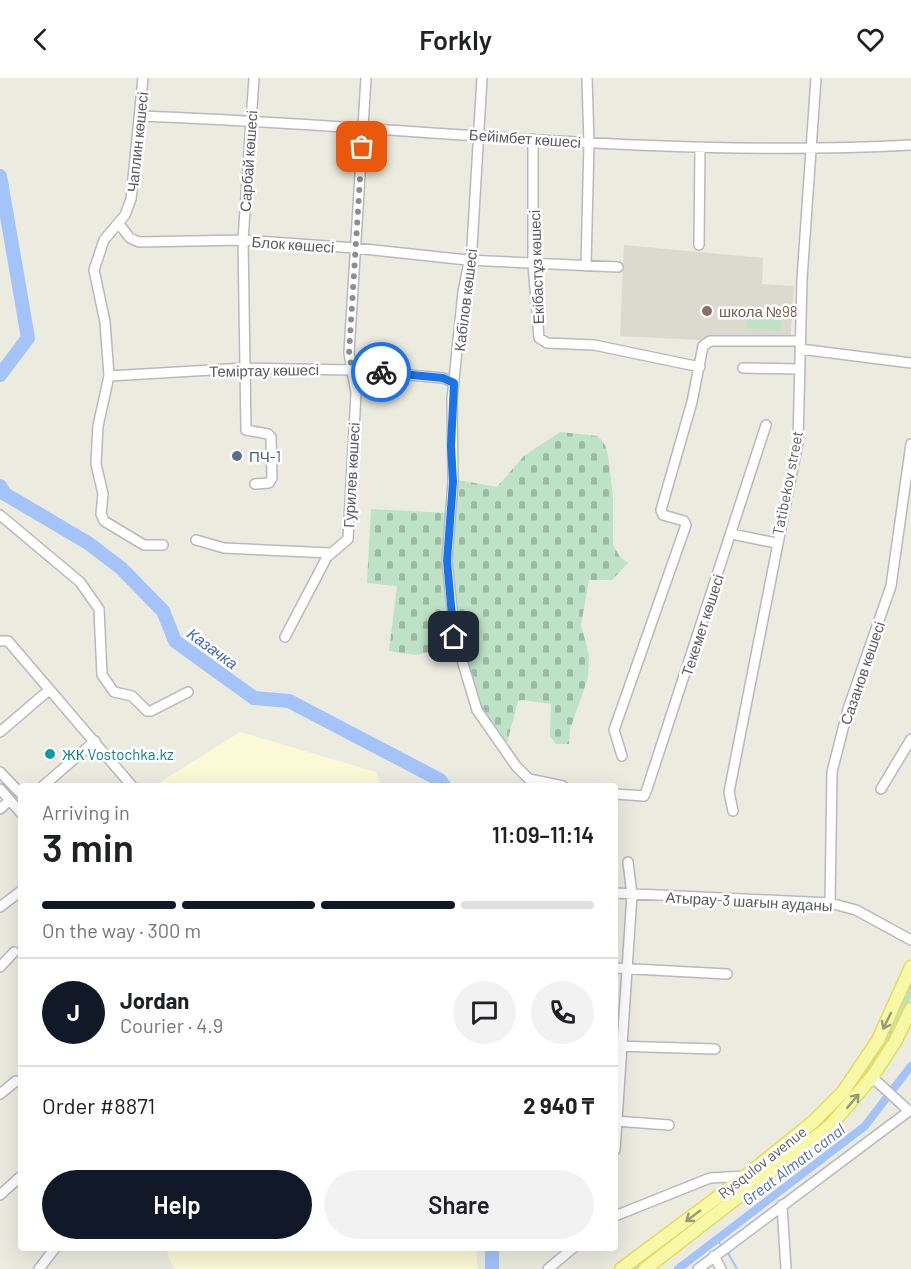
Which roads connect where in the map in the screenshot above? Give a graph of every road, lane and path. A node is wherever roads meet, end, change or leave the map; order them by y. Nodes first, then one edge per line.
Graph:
1 (143, 78) edge
2 (254, 78) edge
3 (366, 78) edge
4 (482, 78) edge
5 (587, 78) edge
6 (816, 78) edge
7 (140, 116) junction
8 (251, 120) junction
9 (363, 127) junction
10 (478, 135) junction
11 (533, 139) junction
12 (589, 142) junction
13 (911, 145) edge
14 (700, 148) junction
15 (811, 148) junction
16 (119, 224) junction
17 (243, 240) junction
18 (699, 244) dead end
19 (356, 248) junction
20 (467, 260) junction
21 (533, 264) junction
22 (586, 266) junction
23 (618, 267) dead end
24 (800, 345) junction
25 (911, 363) edge
26 (700, 367) junction
27 (246, 368) junction
28 (743, 368) dead end
29 (799, 369) junction
30 (352, 370) junction
31 (109, 376) junction
32 (454, 383) junction
33 (766, 425) dead end
34 (911, 449) edge
35 (255, 484) dead end
36 (0, 515) edge
37 (732, 534) junction
38 (196, 540) dead end
39 (776, 543) junction
40 (163, 545) dead end
41 (330, 553) junction
42 (285, 637) dead end
43 (0, 641) edge
44 (49, 690) junction
45 (188, 692) dead end
46 (0, 732) edge
47 (911, 739) edge
48 (95, 741) junction
49 (622, 756) dead end
50 (0, 772) edge
51 (46, 783) edge
52 (130, 783) edge
53 (544, 783) edge
54 (0, 789) edge
55 (881, 789) dead end
56 (18, 791) edge
57 (618, 794) edge
58 (10, 800) junction
59 (0, 809) edge
60 (18, 809) edge
61 (733, 811) dead end
62 (628, 862) dead end
63 (18, 893) edge
64 (618, 893) edge
65 (632, 895) junction
66 (830, 903) junction
67 (0, 907) edge
68 (911, 940) edge
69 (14, 952) dead end
70 (0, 967) edge
71 (618, 968) edge
72 (911, 968) edge
73 (627, 969) junction
74 (727, 974) dead end
75 (911, 1009) edge
76 (619, 1046) edge
77 (714, 1049) dead end
78 (618, 1071) edge
79 (16, 1081) dead end
80 (876, 1081) junction
81 (0, 1094) edge
82 (910, 1110) edge
83 (618, 1121) edge
84 (669, 1125) dead end
85 (746, 1176) junction
86 (18, 1179) edge
87 (0, 1194) edge
88 (782, 1205) junction
89 (618, 1213) edge
90 (53, 1251) edge
91 (569, 1251) edge
92 (714, 1256) junction
93 (39, 1269) edge
94 (548, 1269) edge
95 (621, 1269) edge
96 (645, 1269) edge
97 (698, 1269) edge
98 (721, 1269) edge
99 (786, 1269) edge

1 - 7 street, Чаплин көшесі
2 - 8 street, Сарбай көшесі
3 - 9 street, Гурилев көшесі
4 - 10 street, Кабілов көшесі
5 - 12 street
6 - 15 street, Tatibekov street
7 - 8 street, Бейімбет көшесі
7 - 16 street, Чаплин көшесі
8 - 9 street, Бейімбет көшесі
8 - 17 street, Сарбай көшесі
9 - 10 street, Бейімбет көшесі
9 - 19 street, Гурилев көшесі
10 - 11 street, Бейімбет көшесі
10 - 20 street, Кабілов көшесі
11 - 12 street, Бейімбет көшесі
11 - 21 street, Екібастұз көшесі
12 - 14 street, Бейімбет көшесі
12 - 22 street
13 - 15 street, Бейімбет көшесі
14 - 15 street, Бейімбет көшесі
14 - 18 street
15 - 24 street, Tatibekov street
16 - 17 street, Блок көшесі
16 - 31 street, Чаплин көшесі
17 - 19 street, Блок көшесі
17 - 27 street, Сарбай көшесі
19 - 20 street, Блок көшесі
19 - 30 street, Гурилев көшесі
20 - 21 street, Блок көшесі
20 - 32 street, Кабілов көшесі
21 - 22 street, Блок көшесі
21 - 26 street, Екібастұз көшесі
22 - 23 street, Блок көшесі
24 - 25 street
24 - 26 street
24 - 29 street, Tatibekov street
26 - 49 street
27 - 30 street, Теміртау көшесі
27 - 31 street, Теміртау көшесі
27 - 35 street, Сарбай көшесі
28 - 29 street
29 - 39 street, Tatibekov street
30 - 32 street, Теміртау көшесі
30 - 41 street, Гурилев көшесі
31 - 40 street, Чаплин көшесі
32 - 53 street, Кабілов көшесі
33 - 37 street, Текемет көшесі
34 - 66 street, Сазанов көшесі
36 - 45 street
37 - 39 street
37 - 57 street, Текемет көшесі
38 - 41 street
39 - 61 street, Tatibekov street
41 - 42 street, Гурилев көшесі
43 - 44 street
44 - 46 street
44 - 48 street
47 - 55 street
48 - 51 street
48 - 52 street
50 - 56 street
54 - 58 street
58 - 59 street
58 - 60 street
62 - 65 street
63 - 67 street
64 - 65 street, Атырау-3 шағын ауданы
65 - 66 street, Атырау-3 шағын ауданы
65 - 73 street
66 - 68 street, Атырау-3 шағын ауданы
69 - 70 street
71 - 73 street
72 -> 85 main road, Rysqulov avenue
73 - 74 street
73 - 76 street
75 - 80 main road, Rysqulov avenue
76 - 77 street
76 - 78 street
79 - 81 street
80 - 82 street
96 -> 80 main road, Rysqulov avenue
82 - 88 street
83 - 84 street
85 - 89 street
85 -> 95 main road, Rysqulov avenue
86 - 87 street
88 - 92 street
88 - 99 street
90 - 93 street
91 - 94 street
92 - 97 street
92 - 98 street

